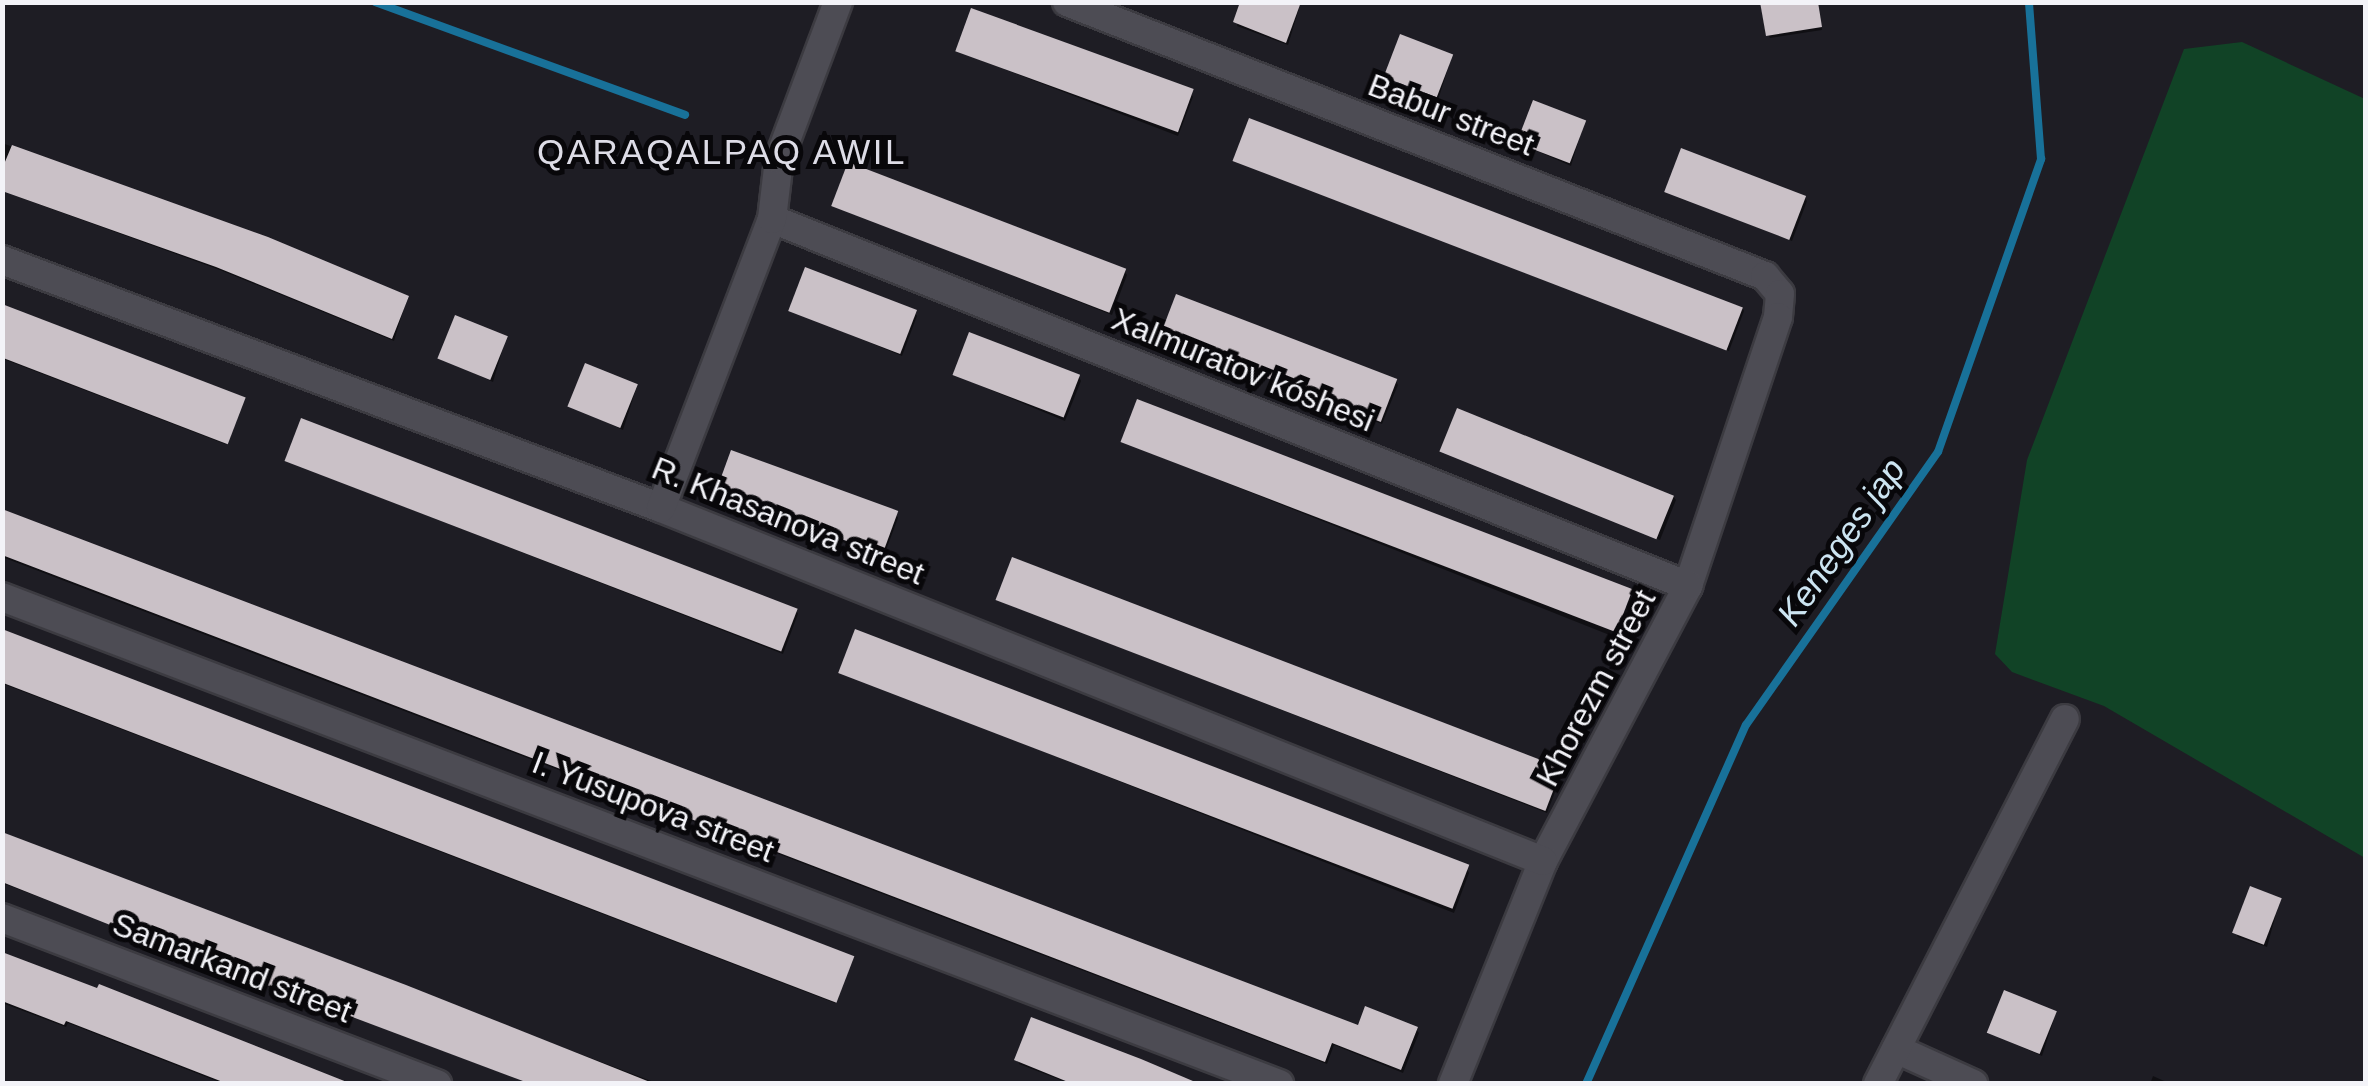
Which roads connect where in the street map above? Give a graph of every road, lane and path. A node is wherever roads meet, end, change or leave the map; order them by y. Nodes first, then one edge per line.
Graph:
1 (838, 2) edge
2 (1068, 2) edge
3 (772, 219) junction
4 (2, 260) edge
5 (1778, 317) joint
6 (661, 508) junction
7 (1688, 586) junction
8 (2, 597) edge
9 (2065, 720) dead end
10 (1543, 861) junction
11 (2, 918) edge
12 (1896, 1049) junction
13 (437, 1084) edge
14 (1279, 1084) edge
15 (1453, 1084) edge
16 (1878, 1084) edge
17 (1973, 1084) edge

1 - 3 street
2 - 5 street, Babur street
3 - 6 street
3 - 7 street, Xalmuratov kóshesi
4 - 6 street, R. Khasanova street
5 - 7 street, Khorezm street
6 - 10 street, R. Khasanova street
7 - 10 street, Khorezm street
8 - 14 street, I. Yusupova street
9 - 12 street
10 - 15 street, Khorezm street
11 - 13 street, Samarkand street
12 - 16 street
12 - 17 street

